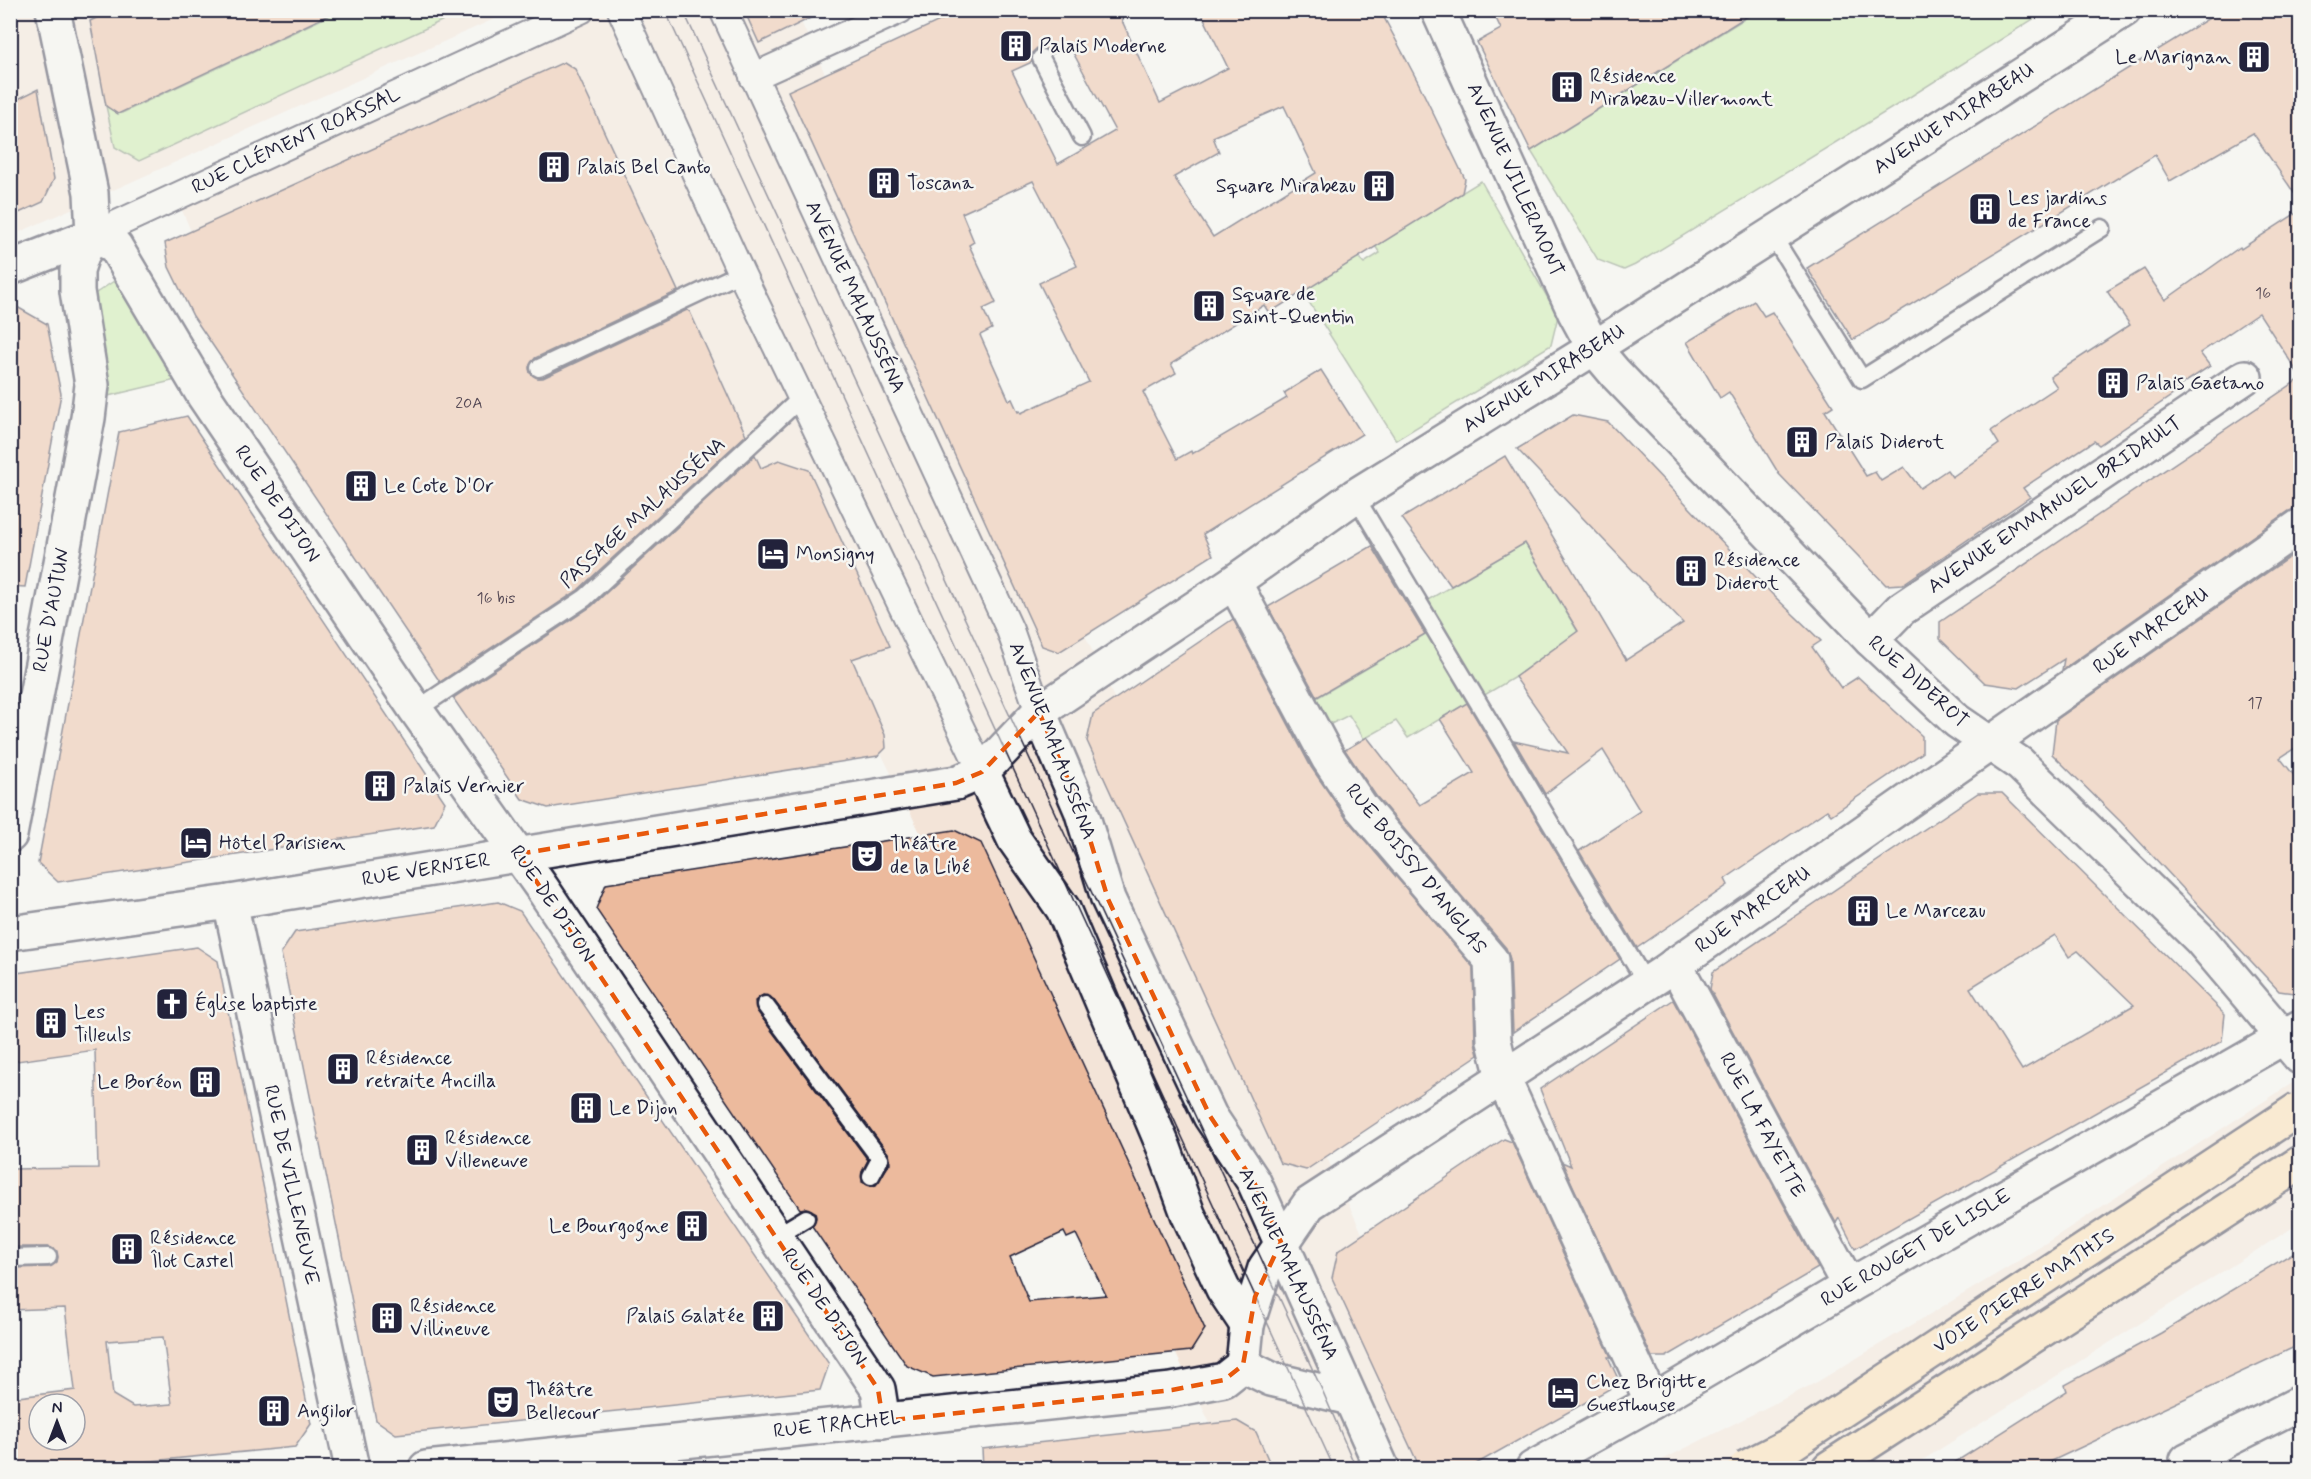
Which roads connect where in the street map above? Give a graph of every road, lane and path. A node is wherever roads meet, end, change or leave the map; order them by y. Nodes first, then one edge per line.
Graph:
1 (53, 10) edge
2 (581, 10) edge
3 (621, 10) edge
4 (723, 10) edge
5 (900, 10) edge
6 (1438, 10) edge
7 (2124, 10) edge
8 (1041, 58) dead end
9 (753, 77) junction
10 (1082, 137) dead end
11 (2102, 228) dead end
12 (93, 235) junction
13 (1772, 235) junction
14 (10, 268) edge
15 (741, 273) junction
16 (1594, 348) junction
17 (540, 369) dead end
18 (2245, 377) dead end
19 (801, 398) junction
20 (1355, 496) junction
21 (2301, 526) edge
22 (1234, 582) junction
23 (1871, 640) junction
24 (416, 710) junction
25 (1039, 711) junction
26 (1991, 744) junction
27 (982, 772) junction
28 (10, 835) edge
29 (518, 854) junction
30 (230, 902) junction
31 (10, 933) edge
32 (1675, 964) junction
33 (1646, 983) junction
34 (765, 1005) dead end
35 (2295, 1041) edge
36 (1503, 1078) junction
37 (2301, 1108) edge
38 (2301, 1163) edge
39 (871, 1176) dead end
40 (806, 1218) dead end
41 (776, 1236) junction
42 (1281, 1242) junction
43 (48, 1257) dead end
44 (10, 1258) edge
45 (1850, 1286) junction
46 (1247, 1325) junction
47 (1243, 1365) junction
48 (1350, 1398) junction
49 (1652, 1402) junction
50 (2301, 1403) edge
51 (883, 1421) junction
52 (2183, 1466) edge
53 (352, 1468) edge
54 (426, 1468) edge
55 (1382, 1468) edge
56 (1533, 1468) edge
57 (1745, 1468) edge
58 (1829, 1468) edge

1 - 12 street
2 - 12 street, RUE CLÉMENT ROASSAL
3 - 15 street
4 - 9 street, AVENUE MALAUSSÉNA
5 - 9 street
6 - 16 street, AVENUE VILLERMONT
7 - 13 street, AVENUE MIRABEAU
8 - 10 lane
9 - 25 street, AVENUE MALAUSSÉNA
11 - 13 lane
12 - 14 street, RUE CLÉMENT ROASSAL
12 - 24 street, RUE DE DIJON
12 - 28 street, RUE D'AUTUN
13 - 16 street, AVENUE MIRABEAU
15 - 17 lane
15 - 19 street
16 - 20 street, AVENUE MIRABEAU
16 - 23 street, RUE DIDEROT
18 - 23 street, AVENUE EMMANUEL BRIDAULT
19 - 24 lane, PASSAGE MALAUSSÉNA
19 - 27 street
20 - 22 street, AVENUE MIRABEAU
20 - 33 lane
21 - 26 street, RUE MARCEAU
22 - 25 street, AVENUE MIRABEAU
22 - 36 street, RUE BOISSY D'ANGLAS
23 - 26 street, RUE DIDEROT
24 - 29 street, RUE DE DIJON
25 - 27 street, AVENUE MIRABEAU
25 - 42 street, AVENUE MALAUSSÉNA
26 - 32 street, RUE MARCEAU
26 - 35 street, RUE DIDEROT
27 - 29 street, RUE VERNIER
27 - 46 street
29 - 30 street, RUE VERNIER
29 - 41 street, RUE DE DIJON
30 - 31 street, RUE VERNIER
30 - 53 street, RUE DE VILLENEUVE
32 - 33 street, RUE MARCEAU
32 - 45 street, RUE LA FAYETTE
33 - 36 street, RUE MARCEAU
34 - 39 lane
35 - 45 street, RUE ROUGET DE LISLE
36 - 42 street, RUE MARCEAU
36 - 49 street, RUE BOISSY D'ANGLAS
37 - 57 highway, VOIE PIERRE MATHIS, bridge
38 - 58 highway
40 - 41 lane
41 - 51 street, RUE DE DIJON
42 - 46 street, RUE MARCEAU
42 - 48 street, AVENUE MALAUSSÉNA
43 - 44 lane
45 - 49 street, RUE ROUGET DE LISLE
46 - 47 street
47 - 48 street
47 - 51 street, RUE TRACHEL
48 - 55 street, AVENUE MALAUSSÉNA
49 - 56 street, RUE ROUGET DE LISLE
50 - 52 street
51 - 54 street, RUE TRACHEL

